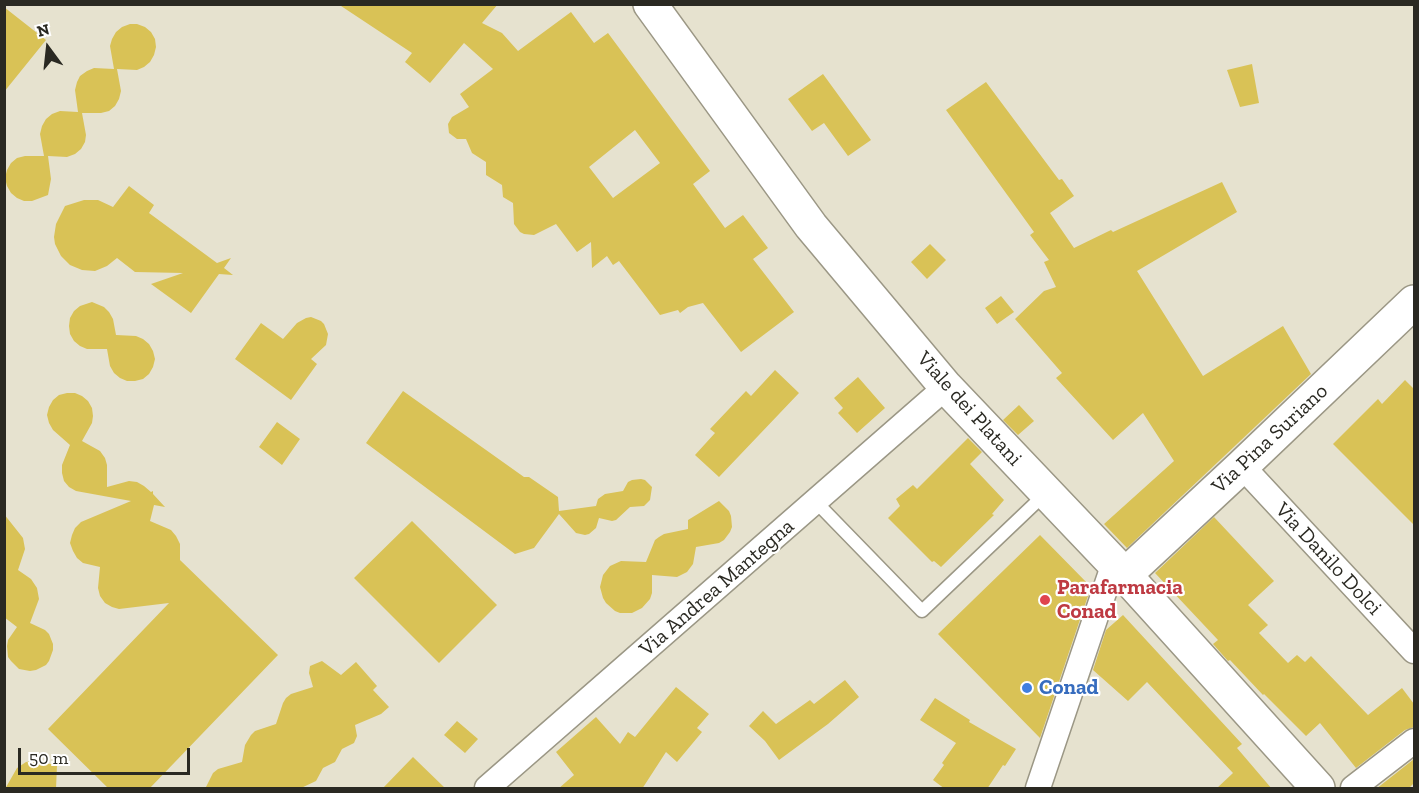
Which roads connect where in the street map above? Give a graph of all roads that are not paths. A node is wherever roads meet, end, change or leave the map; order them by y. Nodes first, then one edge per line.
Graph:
1 (650, 4) edge
2 (1414, 302) edge
3 (946, 387) junction
4 (1242, 466) junction
5 (1047, 492) junction
6 (816, 502) junction
7 (1119, 569) junction
8 (1414, 651) edge
9 (1414, 741) edge
10 (487, 789) edge
11 (1038, 789) edge
12 (1318, 789) edge
13 (1353, 789) edge

1 - 3 street, Viale dei Platani
2 - 4 street, Via Pina Suriano
3 - 5 street, Viale dei Platani
3 - 6 street, Via Andrea Mantegna
4 - 7 street, Via Pina Suriano
4 - 8 street, Via Danilo Dolci
5 - 6 lane
5 - 7 street, Viale dei Platani
6 - 10 street, Via Andrea Mantegna
7 - 11 street
7 - 12 street, Viale dei Platani
9 - 13 street

